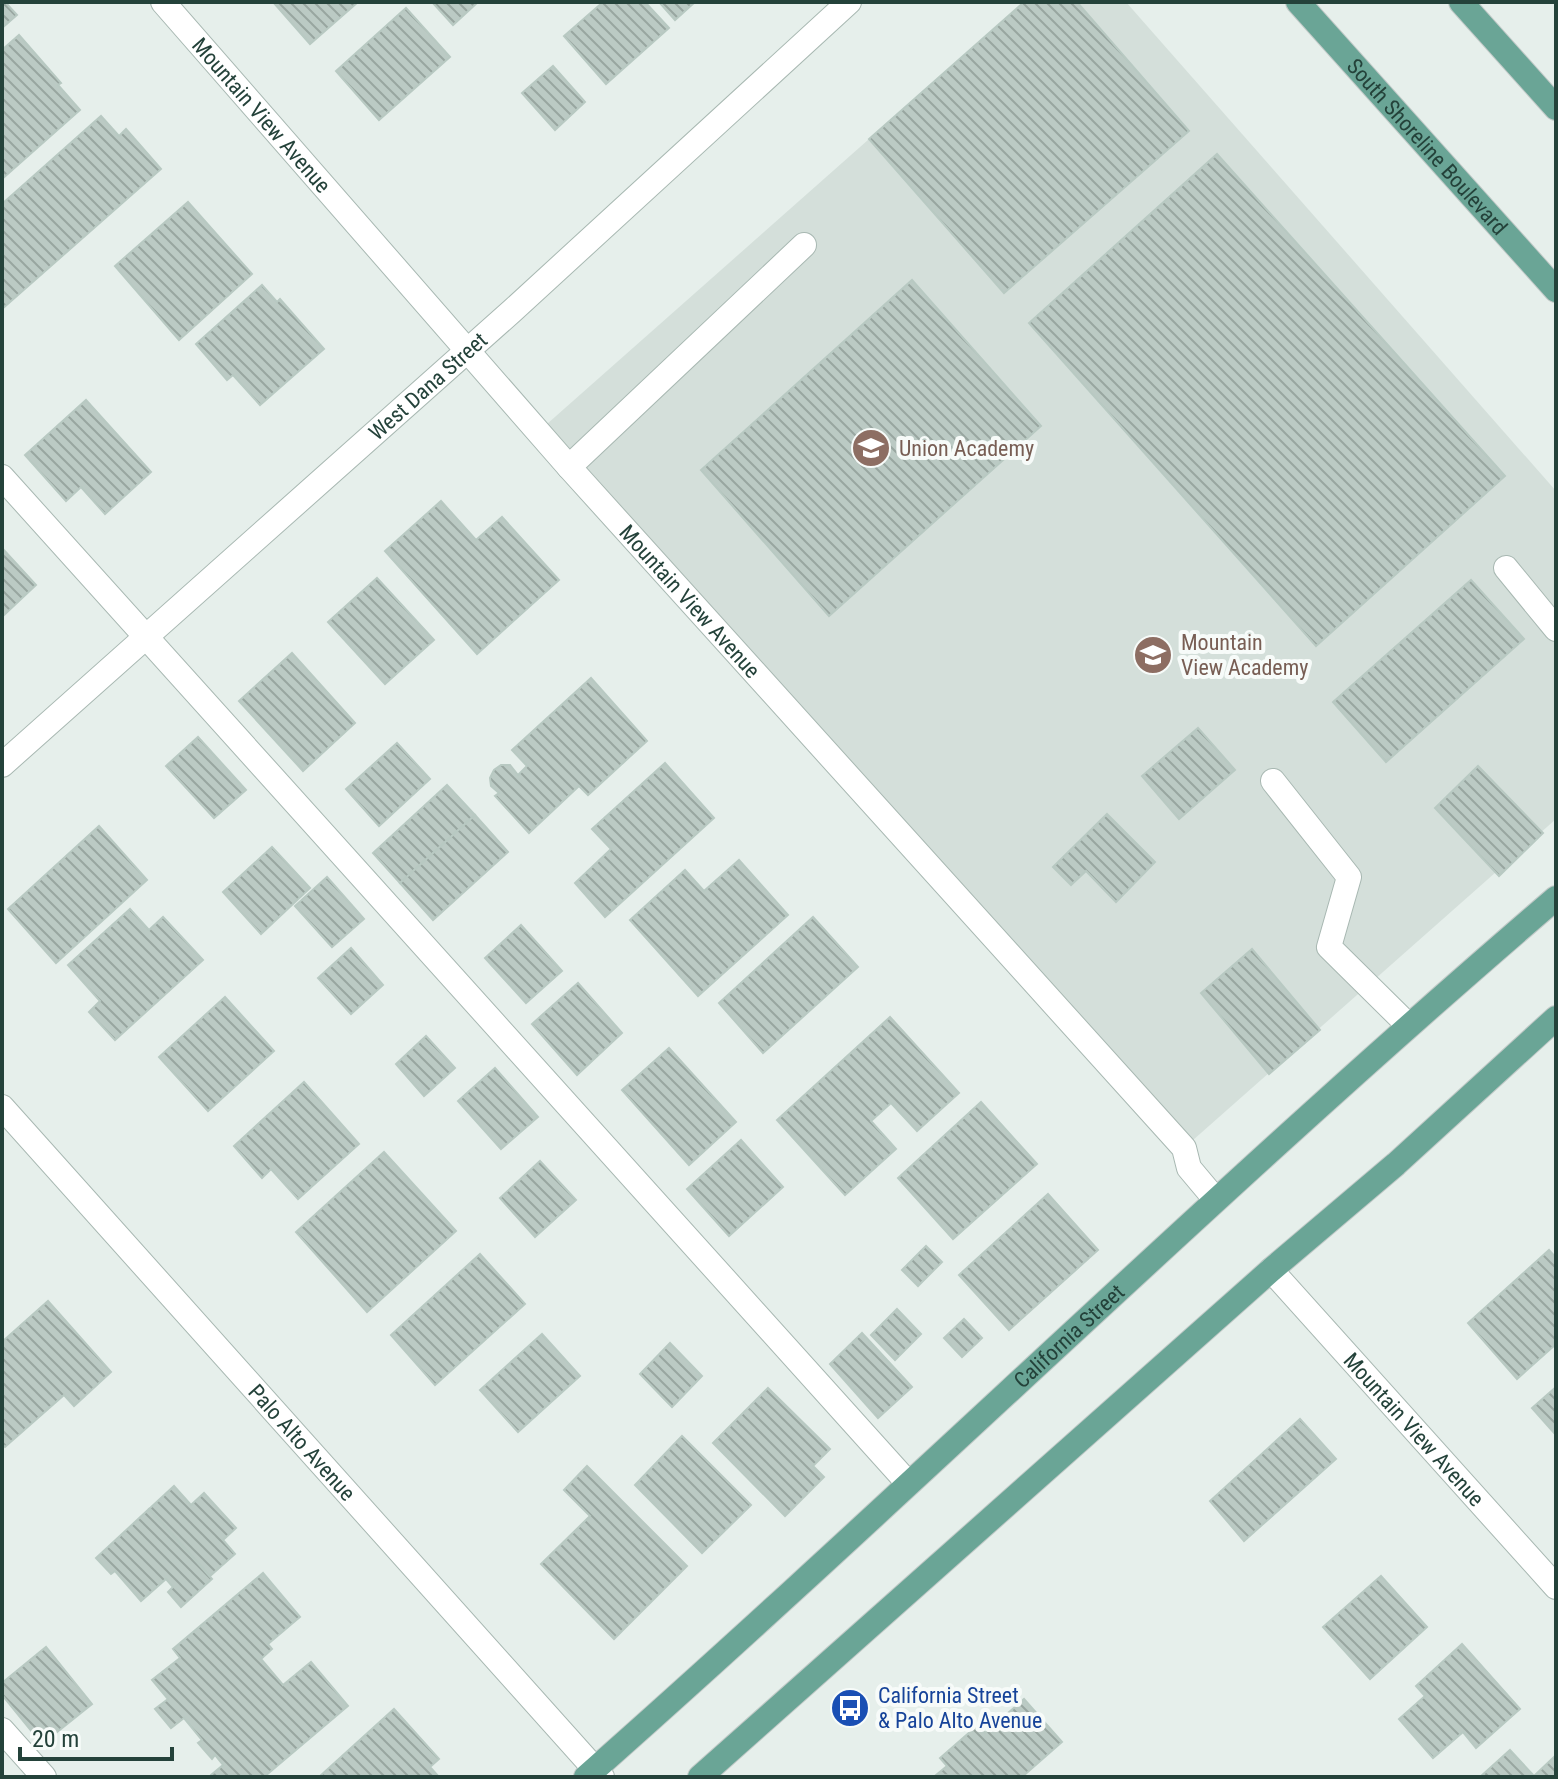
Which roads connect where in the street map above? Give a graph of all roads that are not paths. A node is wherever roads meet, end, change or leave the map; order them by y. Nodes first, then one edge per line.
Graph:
1 (163, 2) edge
2 (849, 2) edge
3 (1298, 2) edge
4 (1461, 2) edge
5 (1556, 108) edge
6 (804, 245) dead end
7 (1556, 290) edge
8 (467, 352) junction
9 (569, 467) junction
10 (2, 477) edge
11 (1506, 568) dead end
12 (1556, 629) edge
13 (146, 637) junction
14 (2, 765) edge
15 (1273, 781) dead end
16 (1556, 898) edge
17 (1556, 1018) edge
18 (1408, 1025) junction
19 (2, 1107) edge
20 (1215, 1199) junction
21 (1271, 1270) junction
22 (908, 1483) junction
23 (1556, 1587) edge
24 (2, 1730) edge
25 (594, 1774) edge
26 (44, 1777) edge
27 (700, 1777) edge

1 - 8 street, Mountain View Avenue
2 - 8 street, West Dana Street
3 - 7 main road, South Shoreline Boulevard
4 - 5 main road
6 - 9 street
8 - 9 street, Mountain View Avenue
8 - 13 street, West Dana Street
9 - 20 street, Mountain View Avenue
10 - 13 street
11 - 12 street
13 - 14 street, West Dana Street
13 - 22 street
15 - 18 street
16 - 18 main road, California Street
17 - 21 main road
18 - 20 main road, California Street
19 - 25 street, Palo Alto Avenue
20 - 22 main road, California Street
21 - 23 street, Mountain View Avenue
21 - 27 main road
22 - 25 main road, California Street
24 - 26 street

